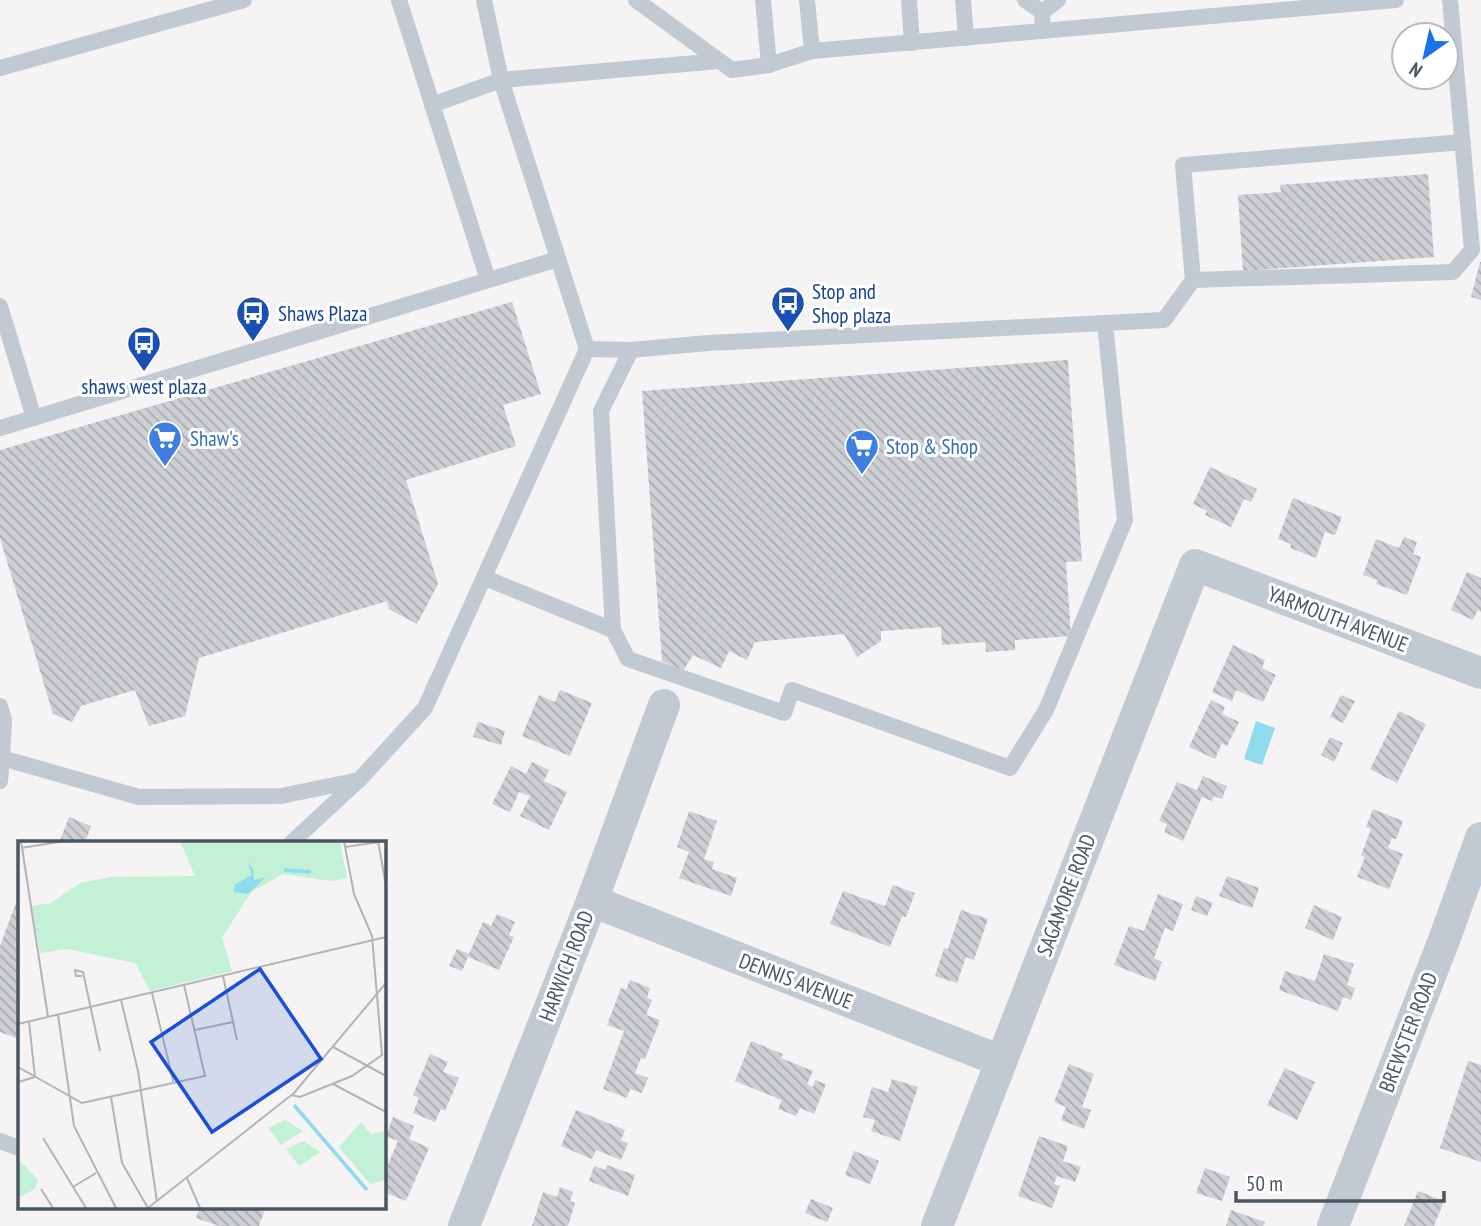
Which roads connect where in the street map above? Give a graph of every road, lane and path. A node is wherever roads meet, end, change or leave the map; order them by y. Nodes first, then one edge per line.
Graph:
1 (244, 0) edge
2 (398, 0) edge
3 (484, 0) edge
4 (636, 0) edge
5 (763, 0) edge
6 (807, 0) edge
7 (909, 0) edge
8 (963, 0) edge
9 (1025, 0) edge
10 (1058, 0) edge
11 (1390, 0) edge
12 (1396, 0) edge
13 (1450, 0) edge
14 (1223, 8) edge
15 (1042, 12) junction
16 (1043, 32) junction
17 (966, 38) junction
18 (912, 43) junction
19 (812, 51) junction
20 (719, 61) junction
21 (769, 65) junction
22 (0, 68) edge
23 (501, 80) junction
24 (432, 106) junction
25 (1462, 142) junction
26 (558, 259) junction
27 (488, 280) junction
28 (1193, 280) junction
29 (0, 306) edge
30 (1105, 323) junction
31 (587, 349) junction
32 (631, 350) junction
33 (34, 418) junction
34 (0, 428) edge
35 (1195, 565) joint
36 (485, 578) junction
37 (613, 630) junction
38 (1481, 673) edge
39 (664, 705) dead end
40 (0, 706) edge
41 (1, 758) edge
42 (360, 779) junction
43 (0, 781) edge
44 (1481, 838) edge
45 (293, 841) edge
46 (592, 901) junction
47 (1001, 1061) junction
48 (0, 1141) edge
49 (18, 1148) edge
50 (464, 1226) edge
51 (937, 1226) edge
52 (1333, 1226) edge

1 - 22 lane
2 - 24 lane
3 - 23 lane
4 - 20 lane
5 - 21 lane
6 - 19 lane
7 - 18 lane
8 - 17 lane
9 - 15 lane
10 - 15 lane
11 - 12 lane
11 - 14 lane
13 - 25 lane
14 - 16 lane
15 - 16 lane
16 - 17 lane
17 - 18 lane
18 - 19 lane
19 - 21 lane
20 - 21 lane
20 - 23 lane
23 - 24 lane
23 - 26 lane
24 - 27 lane
25 - 28 lane
25 - 28 lane
26 - 27 lane
26 - 31 lane
27 - 33 lane
28 - 30 lane
29 - 33 lane
30 - 32 lane
30 - 37 lane
31 - 32 lane
31 - 36 lane
32 - 37 lane
33 - 34 lane
35 - 38 street, YARMOUTH AVENUE
35 - 47 street, SAGAMORE ROAD
36 - 37 lane
36 - 42 lane
39 - 46 street, HARWICH ROAD
40 - 41 lane
41 - 42 lane
41 - 43 lane
42 - 45 lane
44 - 52 street, BREWSTER ROAD
46 - 47 street, DENNIS AVENUE
46 - 50 street, HARWICH ROAD
47 - 51 street, SAGAMORE ROAD
48 - 49 lane

